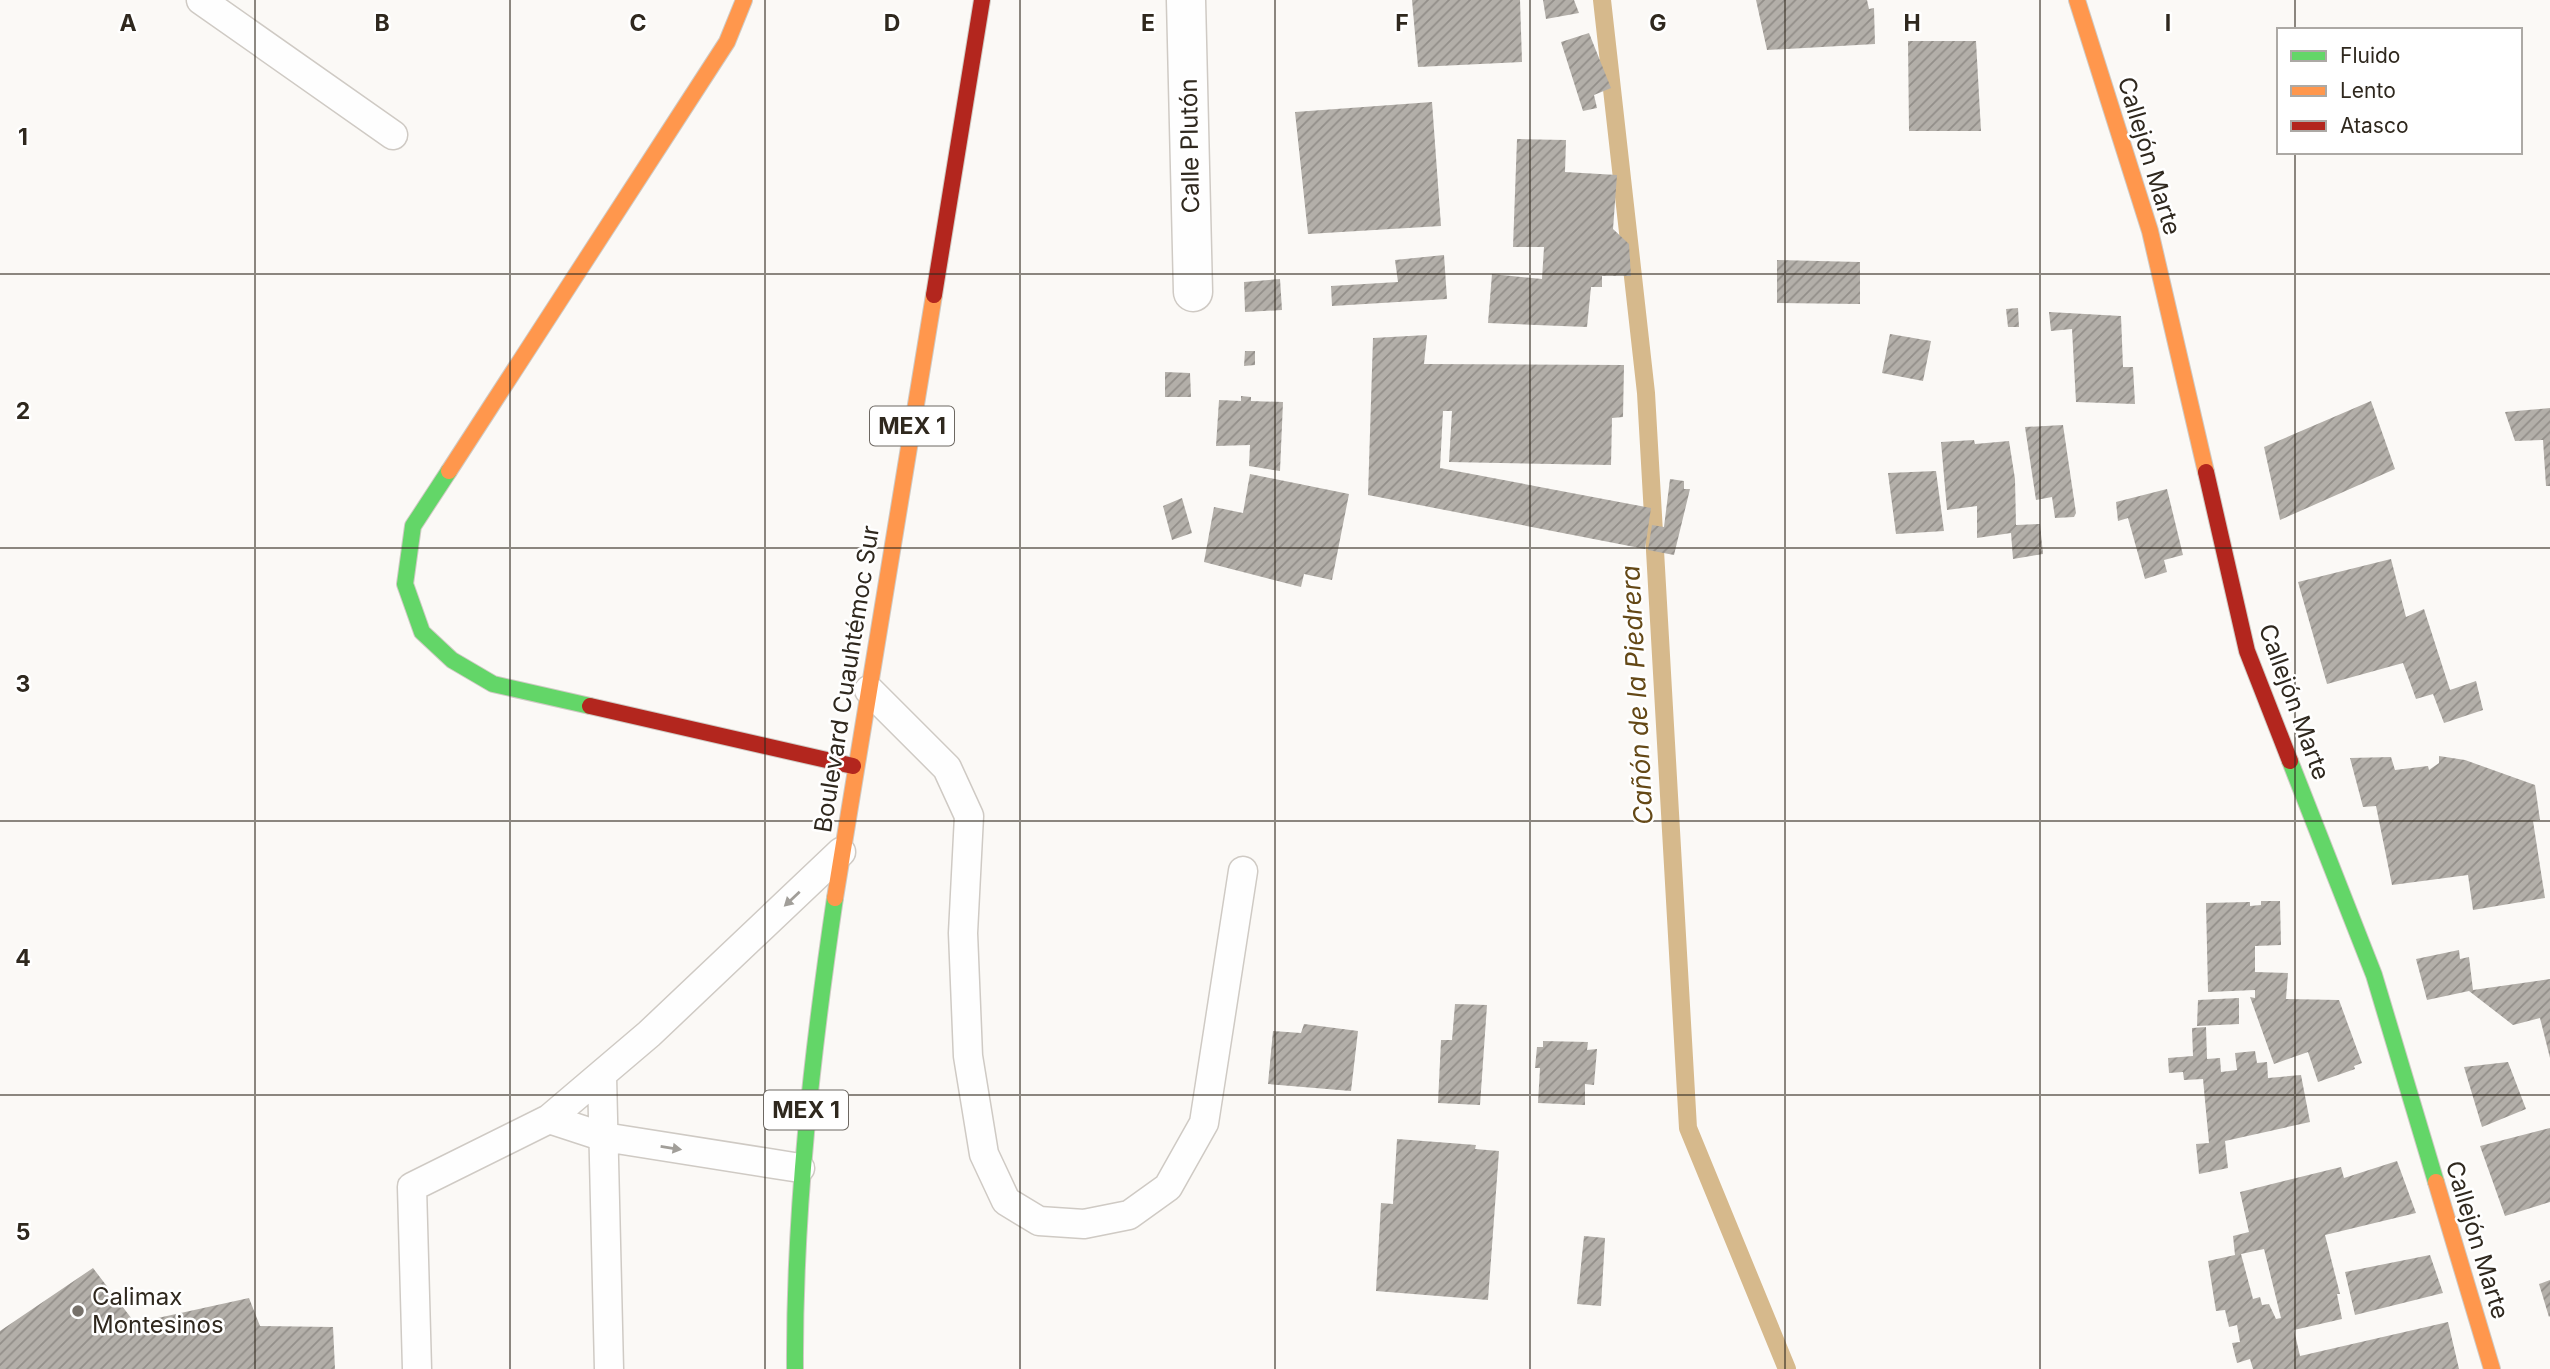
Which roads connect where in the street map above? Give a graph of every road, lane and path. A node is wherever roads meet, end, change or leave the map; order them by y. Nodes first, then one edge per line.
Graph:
1 (201, 0) edge
2 (744, 0) edge
3 (982, 0) edge
4 (1186, 0) edge
5 (2077, 0) edge
6 (393, 135) dead end
7 (1193, 292) dead end
8 (869, 690) junction
9 (853, 766) junction
10 (841, 852) junction
11 (1243, 872) dead end
12 (602, 1076) junction
13 (549, 1119) junction
14 (604, 1137) junction
15 (800, 1168) junction
16 (416, 1369) edge
17 (609, 1369) edge
18 (795, 1369) edge
19 (2492, 1369) edge

1 - 6 lane
2 - 9 street
3 - 8 street, Boulevard Cuauhtémoc Sur / MEX 1
4 - 7 street, Calle Plutón
5 - 19 street, Callejón Marte
8 - 9 street, Boulevard Cuauhtémoc Sur / MEX 1
8 - 11 lane
9 - 10 street, Boulevard Cuauhtémoc Sur / MEX 1
10 -> 12 lane
10 - 15 street, Boulevard Cuauhtémoc Sur / MEX 1
12 - 13 lane
12 - 14 lane
13 - 14 lane
13 - 16 lane
14 -> 15 lane
14 - 17 lane
15 - 18 street, Boulevard Cuauhtémoc Sur / MEX 1

